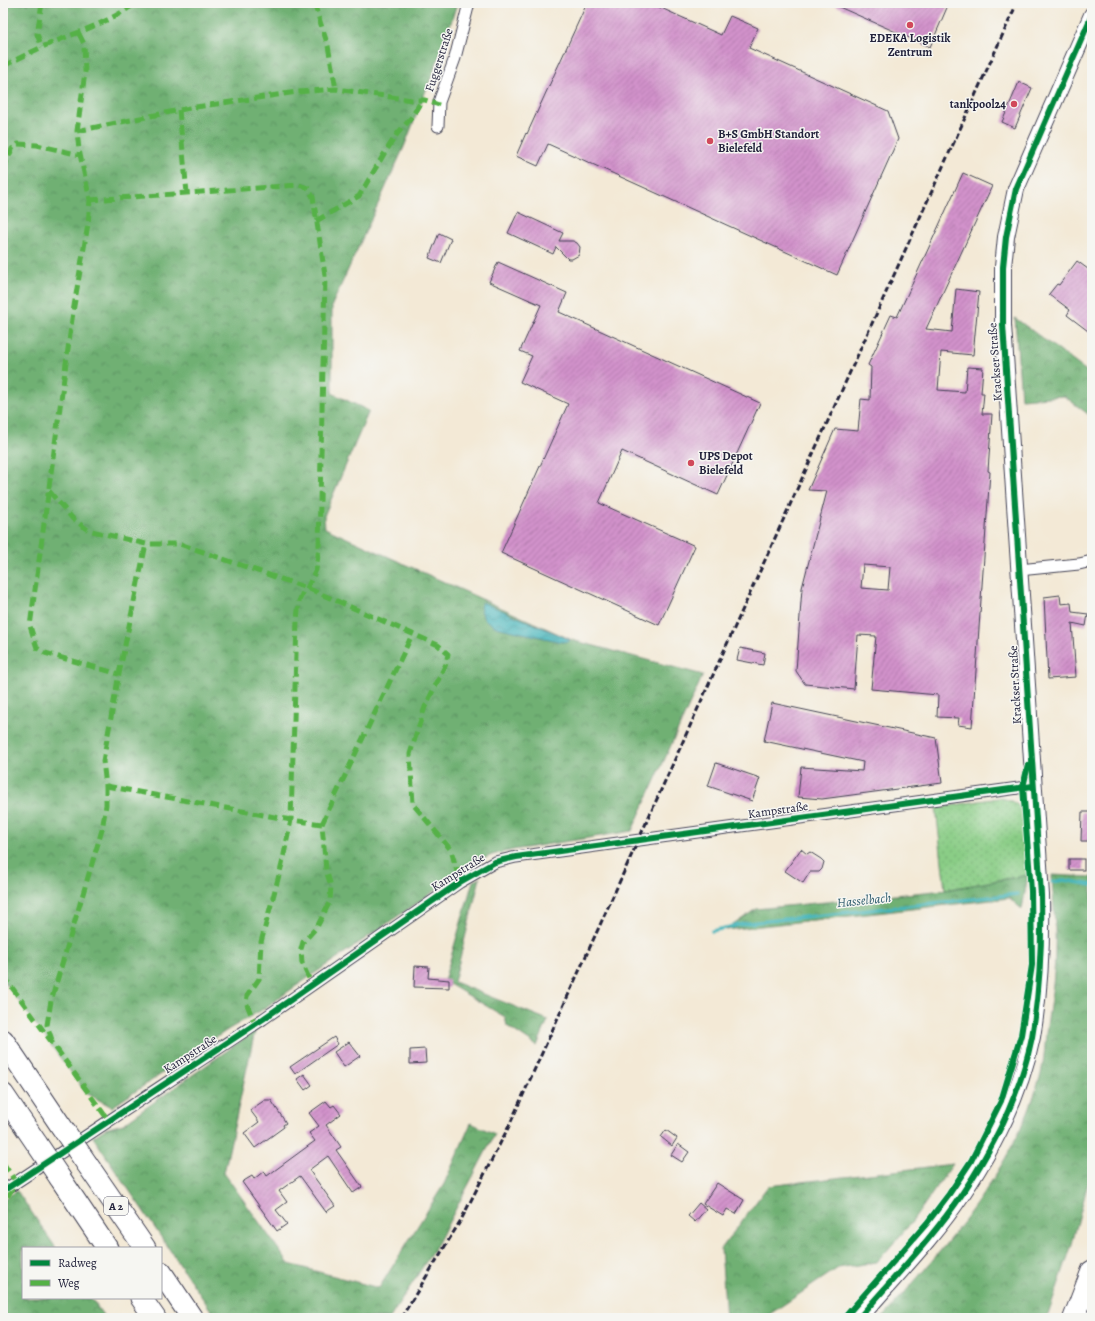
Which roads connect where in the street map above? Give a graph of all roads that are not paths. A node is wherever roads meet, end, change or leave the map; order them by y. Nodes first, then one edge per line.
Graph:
1 (470, 3) edge
2 (1092, 15) edge
3 (438, 126) dead end
4 (1092, 561) edge
5 (1019, 570) junction
6 (1033, 786) junction
7 (3, 1040) edge
8 (3, 1094) edge
9 (3, 1191) edge
10 (106, 1247) edge
11 (144, 1247) edge
12 (1092, 1271) edge
13 (162, 1273) edge
14 (142, 1299) edge
15 (1092, 1300) edge
16 (181, 1301) junction
17 (155, 1318) edge
18 (192, 1318) edge
19 (201, 1318) edge
20 (859, 1318) edge
21 (1074, 1318) edge
22 (1088, 1318) edge

1 - 3 street, Fuggerstraße
2 - 5 street, Krackser Straße
4 - 5 street
5 - 6 street, Krackser Straße
6 - 9 street, Kampstraße
6 - 20 street, Krackser Straße
7 - 11 highway, A 2, bridge
8 - 10 highway, A 2, bridge
12 - 21 highway
13 - 16 highway
14 - 17 highway
15 - 22 highway
16 - 18 highway
16 - 19 highway

